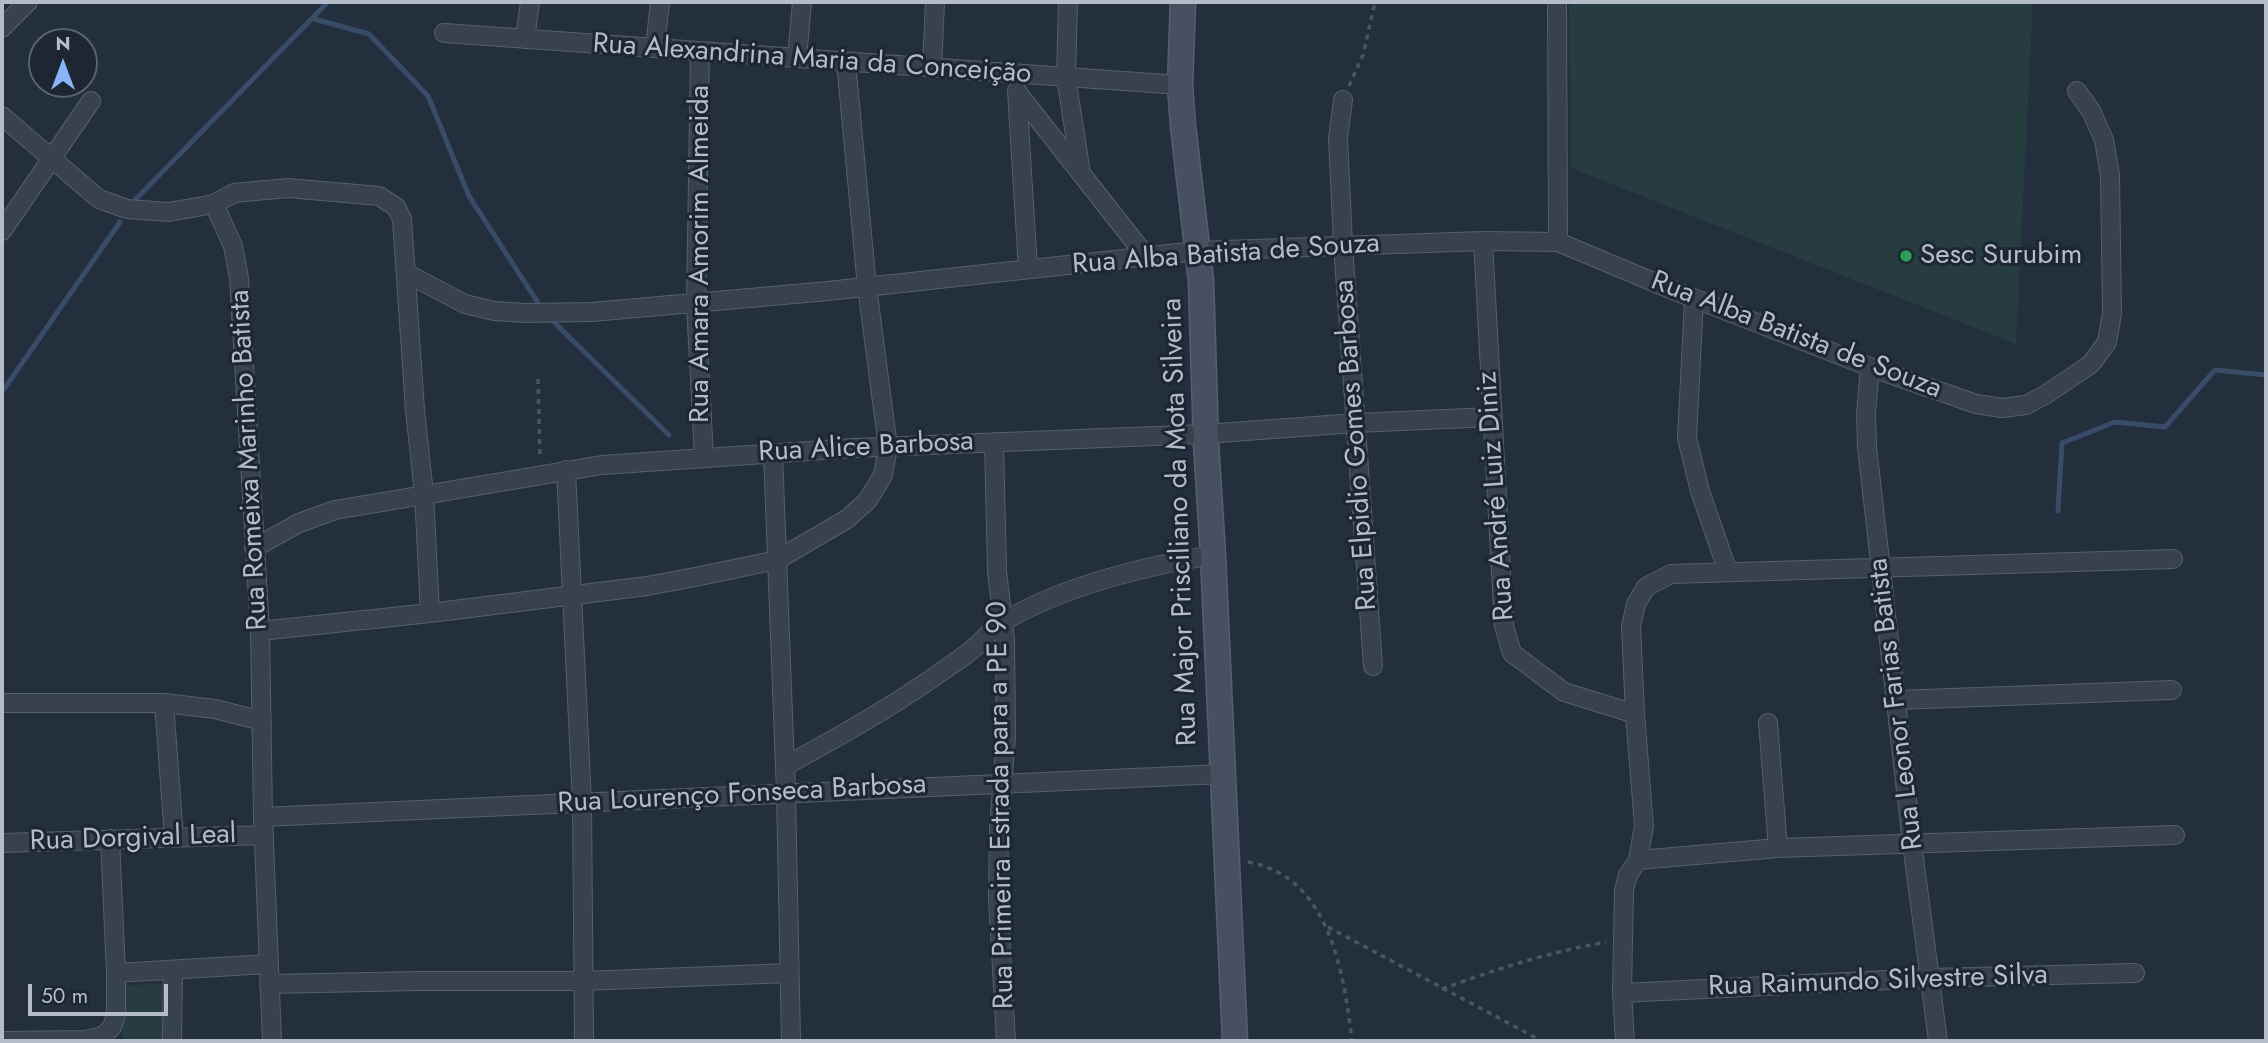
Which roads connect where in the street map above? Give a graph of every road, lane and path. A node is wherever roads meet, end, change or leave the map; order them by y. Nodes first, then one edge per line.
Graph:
1 (28, 2) edge
2 (530, 2) edge
3 (660, 2) edge
4 (802, 2) edge
5 (935, 2) edge
6 (1068, 2) edge
7 (1183, 2) edge
8 (1375, 2) edge
9 (1558, 2) edge
10 (2, 28) edge
11 (444, 33) dead end
12 (525, 40) junction
13 (655, 48) junction
14 (700, 51) junction
15 (797, 58) junction
16 (846, 61) junction
17 (932, 67) junction
18 (1066, 77) junction
19 (1016, 83) junction
20 (1180, 85) junction
21 (2077, 91) dead end
22 (1342, 100) joint
23 (91, 101) dead end
24 (2, 117) edge
25 (52, 159) junction
26 (1080, 171) junction
27 (214, 204) junction
28 (2, 231) edge
29 (1483, 241) junction
30 (1558, 242) junction
31 (1343, 245) junction
32 (1197, 251) junction
33 (1145, 255) junction
34 (1028, 269) junction
35 (406, 273) junction
36 (867, 287) junction
37 (1694, 299) junction
38 (696, 303) junction
39 (1870, 367) junction
40 (538, 379) dead end
41 (1491, 417) junction
42 (1356, 423) junction
43 (1205, 434) junction
44 (994, 442) junction
45 (888, 447) junction
46 (773, 453) junction
47 (704, 457) junction
48 (566, 470) junction
49 (541, 474) junction
50 (424, 494) junction
51 (254, 548) junction
52 (1213, 555) junction
53 (777, 559) junction
54 (2173, 559) dead end
55 (1881, 569) junction
56 (1728, 572) junction
57 (572, 595) junction
58 (430, 613) junction
59 (1003, 621) junction
60 (260, 631) junction
61 (1373, 666) dead end
62 (2172, 691) dead end
63 (1896, 700) junction
64 (2, 703) edge
65 (164, 703) junction
66 (1635, 714) junction
67 (262, 721) junction
68 (1768, 723) dead end
69 (785, 766) junction
70 (1222, 774) junction
71 (1003, 783) junction
72 (786, 793) junction
73 (582, 803) junction
74 (263, 826) junction
75 (2175, 835) dead end
76 (174, 837) junction
77 (110, 839) junction
78 (1912, 842) junction
79 (2, 843) edge
80 (1778, 848) junction
81 (1226, 858) junction
82 (1638, 860) junction
83 (1326, 926) junction
84 (1622, 940) junction
85 (268, 964) junction
86 (173, 970) junction
87 (116, 972) junction
88 (789, 972) junction
89 (2135, 972) dead end
90 (1929, 978) junction
91 (583, 981) junction
92 (270, 984) junction
93 (1442, 989) junction
94 (1622, 993) junction
95 (2, 1041) edge
96 (173, 1041) edge
97 (272, 1041) edge
98 (584, 1041) edge
99 (791, 1041) edge
100 (1006, 1041) edge
101 (1235, 1041) edge
102 (1352, 1041) edge
103 (1542, 1041) edge
104 (1625, 1041) edge
105 (1938, 1041) edge

1 - 10 street
2 - 12 street
3 - 13 street
4 - 15 street
5 - 17 street
6 - 18 street
7 - 20 main road, Rua Major Prisciliano da Mota Silveira
8 - 22 path
9 - 30 street
11 - 12 street, Rua Alexandrina Maria da Conceição
12 - 13 street, Rua Alexandrina Maria da Conceição
13 - 14 street, Rua Alexandrina Maria da Conceição
14 - 15 street, Rua Alexandrina Maria da Conceição
14 - 38 street, Rua Amara Amorim Almeida
15 - 16 street, Rua Alexandrina Maria da Conceição
16 - 17 street, Rua Alexandrina Maria da Conceição
16 - 36 street
17 - 19 street, Rua Alexandrina Maria da Conceição
18 - 19 street, Rua Alexandrina Maria da Conceição
18 - 20 street, Rua Alexandrina Maria da Conceição
18 - 26 street
19 - 26 street
19 - 34 street
20 - 32 main road, Rua Major Prisciliano da Mota Silveira
21 - 39 street, Rua Alba Batista de Souza
22 - 31 street, Rua Elpidio Gomes Barbosa
23 - 25 street
24 - 25 street
25 - 27 street
25 - 28 street
26 - 33 street
27 - 35 street
27 - 51 street, Rua Romeixa Marinho Batista
29 - 30 street, Rua Alba Batista de Souza
29 - 31 street, Rua Alba Batista de Souza
29 - 41 street, Rua André Luiz Diniz
30 - 37 street, Rua Alba Batista de Souza
31 - 32 street, Rua Alba Batista de Souza
31 - 42 street, Rua Elpidio Gomes Barbosa
32 - 33 street, Rua Alba Batista de Souza
32 - 43 main road, Rua Major Prisciliano da Mota Silveira
33 - 34 street, Rua Alba Batista de Souza
34 - 36 street, Rua Alba Batista de Souza
35 - 38 street, Rua Alba Batista de Souza
35 - 50 street
36 - 38 street, Rua Alba Batista de Souza
36 - 45 street
37 - 39 street, Rua Alba Batista de Souza
37 - 56 street
38 - 47 street, Rua Amara Amorim Almeida
39 - 55 street, Rua Leonor Farias Batista
40 - 49 path
41 - 42 street, Rua Alice Barbosa
41 - 66 street, Rua André Luiz Diniz
42 - 43 street, Rua Alice Barbosa
42 - 61 street, Rua Elpidio Gomes Barbosa
43 - 44 street, Rua Alice Barbosa
43 - 52 main road, Rua Major Prisciliano da Mota Silveira
44 - 45 street, Rua Alice Barbosa
44 - 59 street, Rua Primeira Estrada para a PE 90
45 - 46 street, Rua Alice Barbosa
45 - 53 street
46 - 47 street, Rua Alice Barbosa
46 - 53 street
47 - 48 street, Rua Alice Barbosa
48 - 49 street, Rua Alice Barbosa
48 - 57 street
49 - 50 street, Rua Alice Barbosa
50 - 51 street, Rua Alice Barbosa
50 - 58 street
51 - 60 street, Rua Romeixa Marinho Batista
52 - 59 street
52 - 70 main road, Rua Major Prisciliano da Mota Silveira
53 - 57 street
53 - 69 street
54 - 55 street
55 - 56 street
55 - 63 street, Rua Leonor Farias Batista
56 - 66 street
57 - 58 street
57 - 73 street
58 - 60 street
59 - 69 street
59 - 71 street, Rua Primeira Estrada para a PE 90
60 - 67 street, Rua Romeixa Marinho Batista
62 - 63 street
63 - 78 street, Rua Leonor Farias Batista
64 - 65 street
65 - 67 street
65 - 76 street
66 - 82 street
67 - 74 street, Rua Romeixa Marinho Batista
68 - 80 street
69 - 72 street
70 - 71 street, Rua Lourenço Fonseca Barbosa
70 - 81 main road, Rua Major Prisciliano da Mota Silveira
71 - 72 street, Rua Lourenço Fonseca Barbosa
71 - 100 street, Rua Primeira Estrada para a PE 90
72 - 73 street, Rua Lourenço Fonseca Barbosa
72 - 88 street
73 - 74 street, Rua Lourenço Fonseca Barbosa
73 - 91 street
74 - 76 street, Rua Dorgival Leal
74 - 85 street, Rua Romeixa Marinho Batista
75 - 78 street
76 - 77 street, Rua Dorgival Leal
77 - 79 street, Rua Dorgival Leal
77 - 87 street
78 - 80 street
78 - 90 street, Rua Leonor Farias Batista
80 - 82 street
81 - 83 path
81 - 101 main road, Rua Major Prisciliano da Mota Silveira
82 - 84 street
83 - 93 path
83 - 102 path
84 - 93 path
84 - 94 street
85 - 86 street
85 - 92 street, Rua Romeixa Marinho Batista
86 - 87 street
86 - 96 street
87 - 95 street
88 - 91 street
88 - 99 street
89 - 90 street, Rua Raimundo Silvestre Silva
90 - 94 street, Rua Raimundo Silvestre Silva
90 - 105 street, Rua Leonor Farias Batista
91 - 92 street
91 - 98 street
92 - 97 street, Rua Romeixa Marinho Batista
93 - 103 path
94 - 104 street

